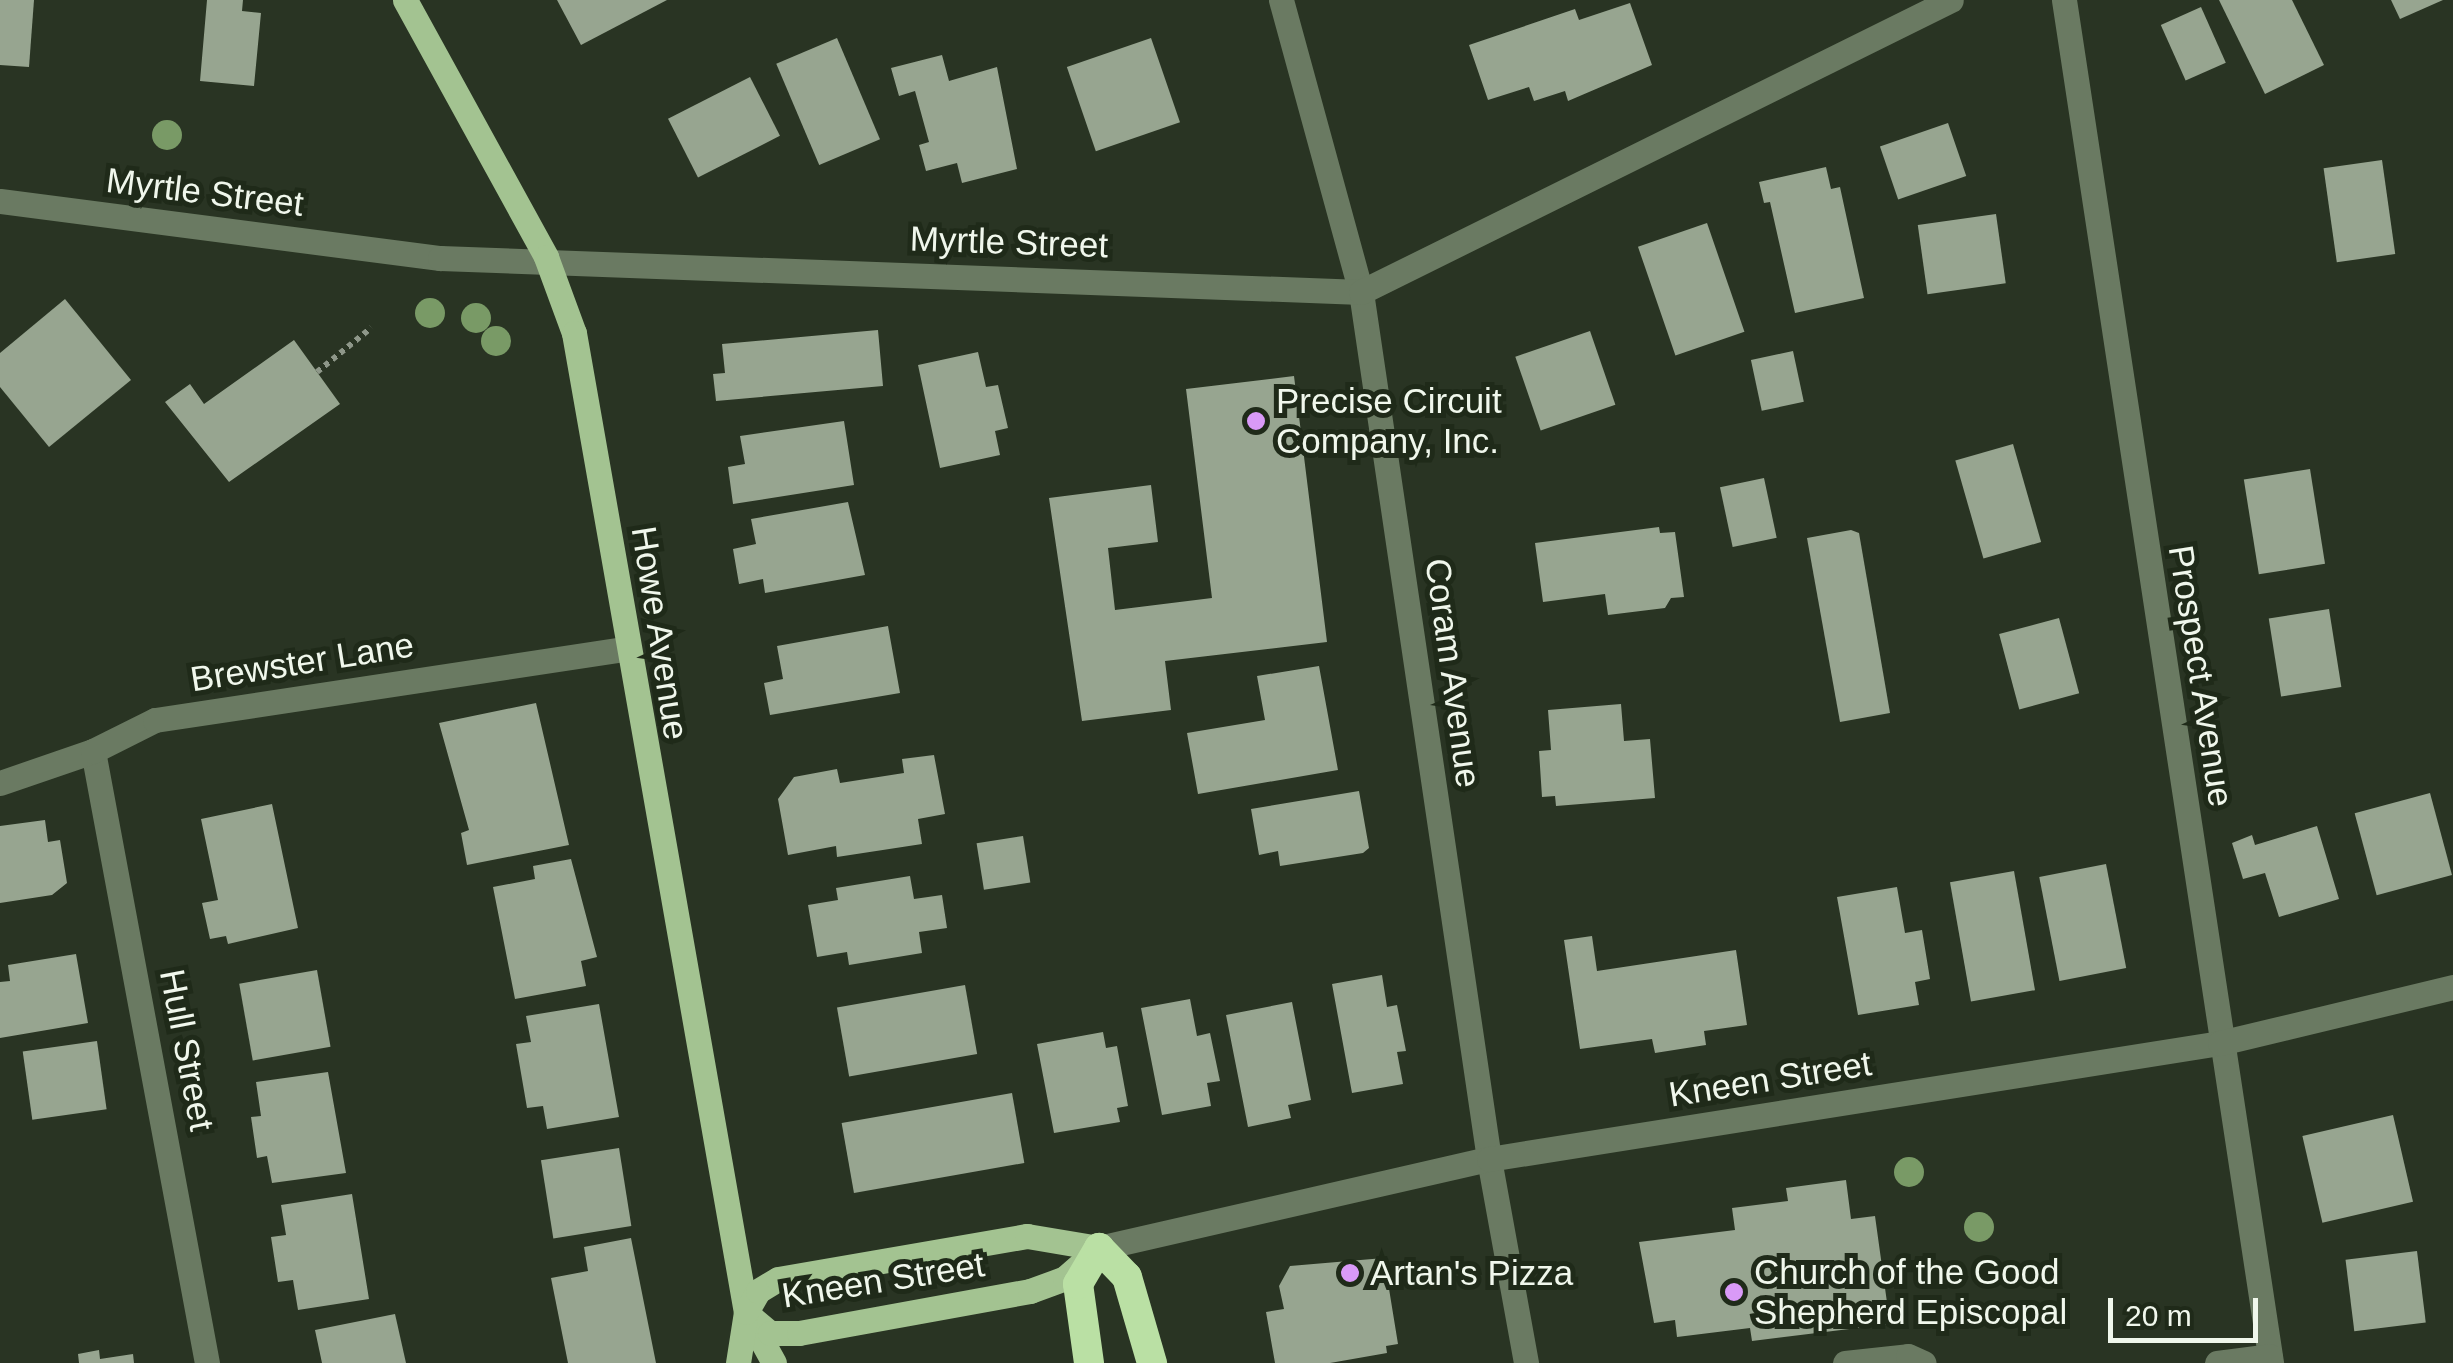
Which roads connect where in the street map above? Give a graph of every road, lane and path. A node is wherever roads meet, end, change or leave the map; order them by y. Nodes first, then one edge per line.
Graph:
1 (406, 0) edge
2 (1281, 0) edge
3 (1951, 0) edge
4 (2064, 0) edge
5 (0, 201) edge
6 (546, 257) junction
7 (1362, 292) junction
8 (371, 328) dead end
9 (317, 372) dead end
10 (625, 649) junction
11 (92, 751) junction
12 (0, 783) edge
13 (2453, 987) edge
14 (2220, 1043) junction
15 (1489, 1159) junction
16 (1099, 1248) junction
17 (746, 1312) junction
18 (2270, 1360) edge
19 (207, 1363) edge
20 (738, 1363) edge
21 (774, 1363) edge
22 (1089, 1363) edge
23 (1152, 1363) edge
24 (1526, 1363) edge
25 (1845, 1363) edge
26 (1924, 1363) edge
27 (2217, 1363) edge

1 - 6 main road, Howe Avenue
2 - 7 street, Coram Avenue
3 - 7 street, Myrtle Street
4 - 14 street, Prospect Avenue
5 - 6 street, Myrtle Street
6 - 7 street, Myrtle Street
6 - 10 main road, Howe Avenue
7 - 15 street, Coram Avenue
8 - 9 path
10 - 11 street, Brewster Lane
10 - 17 main road, Howe Avenue
11 - 12 street, Brewster Lane
11 - 19 street, Hull Street
13 - 14 street, Kneen Street
14 - 15 street, Kneen Street
14 - 18 street, Prospect Avenue
15 - 16 street, Kneen Street
15 - 24 street, Coram Avenue
16 - 17 main road, Kneen Street
16 - 17 main road, Kneen Street
16 - 22 highway
16 - 23 highway
17 - 20 main road, Howe Avenue
17 - 21 main road, Howe Avenue
18 - 27 street
25 - 26 street

